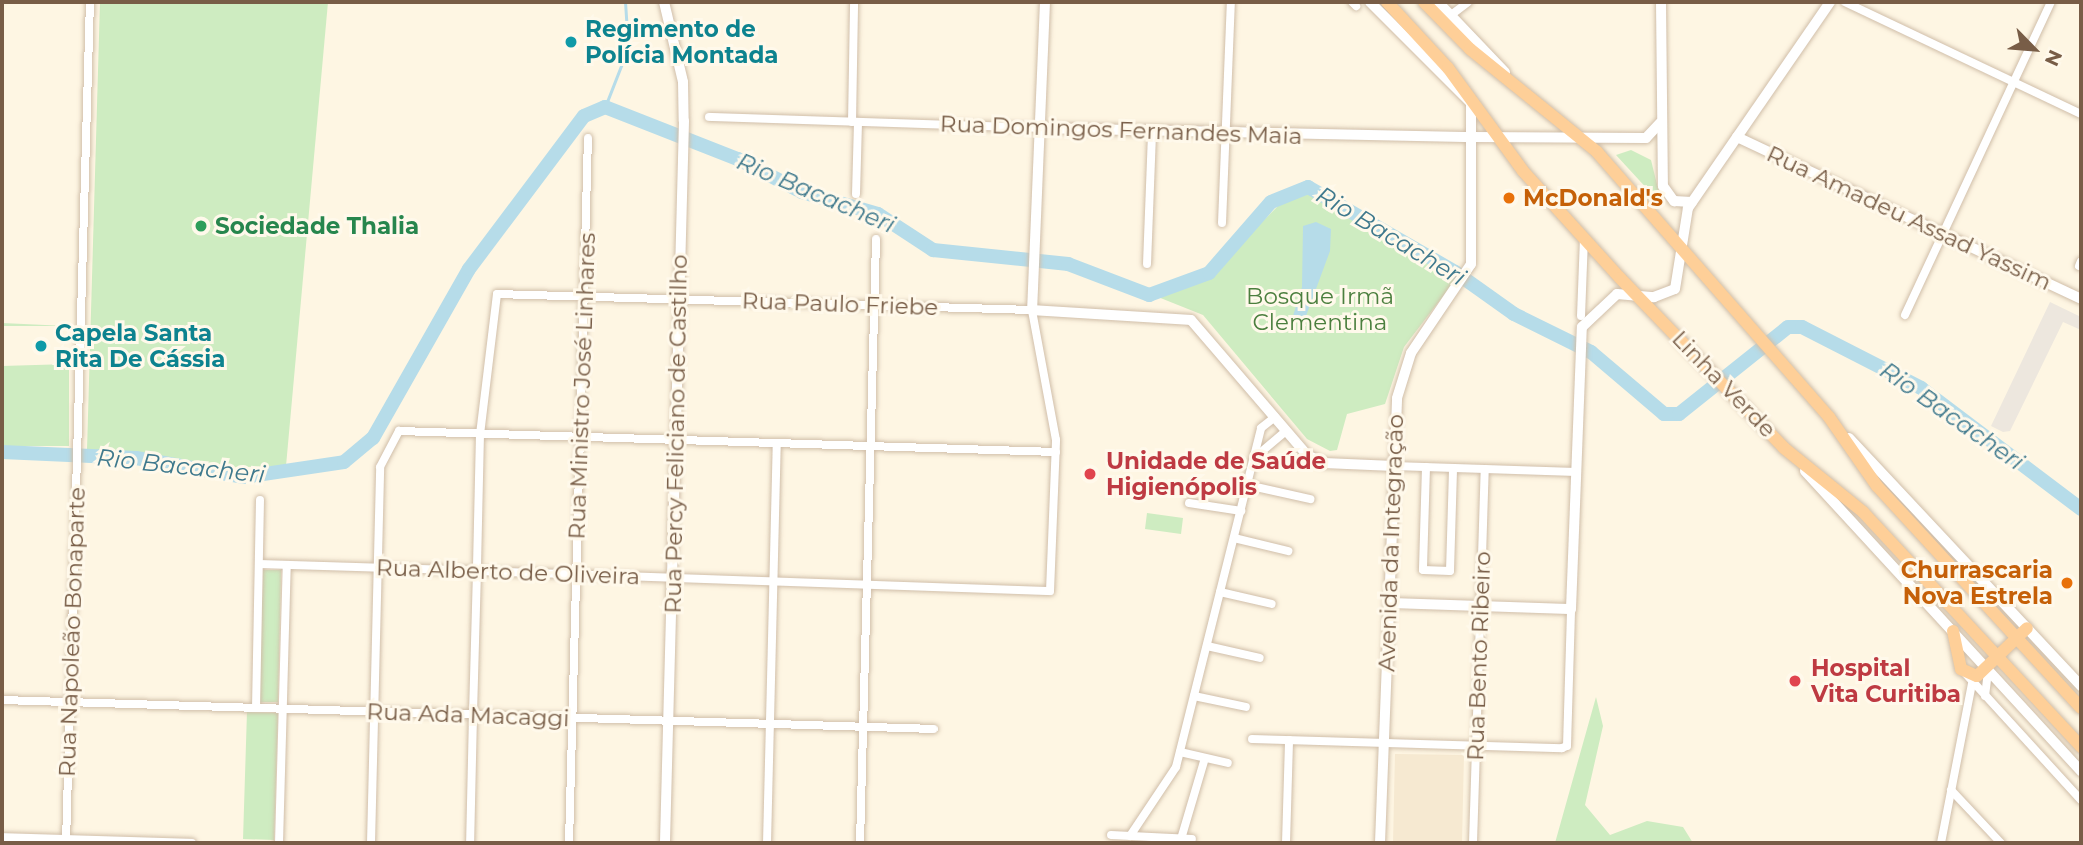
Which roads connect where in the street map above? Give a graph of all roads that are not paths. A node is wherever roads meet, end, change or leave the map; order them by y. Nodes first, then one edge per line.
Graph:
1 (90, 2) edge
2 (664, 2) edge
3 (854, 2) edge
4 (1045, 2) edge
5 (1231, 2) edge
6 (1370, 2) edge
7 (1387, 2) edge
8 (1424, 2) edge
9 (1438, 2) edge
10 (1468, 2) edge
11 (1661, 2) edge
12 (1830, 2) edge
13 (1845, 2) edge
14 (2051, 2) edge
15 (1451, 15) junction
16 (2014, 82) junction
17 (1527, 94) junction
18 (1471, 103) junction
19 (2081, 114) edge
20 (709, 117) dead end
21 (855, 122) junction
22 (1660, 123) junction
23 (1040, 128) junction
24 (1152, 132) junction
25 (1226, 135) junction
26 (1471, 137) junction
27 (1496, 137) junction
28 (1737, 137) junction
29 (588, 138) dead end
30 (1584, 138) junction
31 (856, 194) dead end
32 (1692, 202) junction
33 (1222, 223) dead end
34 (1943, 234) junction
35 (876, 239) dead end
36 (1584, 239) junction
37 (1680, 243) junction
38 (1147, 264) dead end
39 (1636, 295) junction
40 (584, 297) junction
41 (2081, 299) edge
42 (680, 300) junction
43 (874, 305) junction
44 (1032, 310) junction
45 (1905, 315) dead end
46 (1581, 316) dead end
47 (1275, 417) junction
48 (1286, 431) junction
49 (480, 434) junction
50 (580, 437) junction
51 (676, 440) junction
52 (777, 443) junction
53 (870, 446) junction
54 (1784, 448) junction
55 (1056, 452) junction
56 (1254, 458) junction
57 (1394, 466) junction
58 (1426, 467) junction
59 (1453, 468) junction
60 (1486, 469) junction
61 (1576, 472) junction
62 (1247, 485) junction
63 (1310, 499) dead end
64 (260, 500) dead end
65 (1189, 503) dead end
66 (1241, 511) junction
67 (1234, 538) junction
68 (1288, 551) dead end
69 (259, 564) junction
70 (287, 565) junction
71 (378, 568) junction
72 (477, 571) junction
73 (577, 575) junction
74 (673, 578) junction
75 (774, 581) junction
76 (867, 584) junction
77 (1220, 592) junction
78 (1389, 603) junction
79 (1272, 604) dead end
80 (1481, 606) junction
81 (1571, 609) junction
82 (1952, 631) junction
83 (2023, 633) junction
84 (1207, 646) junction
85 (1260, 658) dead end
86 (2000, 659) junction
87 (1988, 670) junction
88 (1968, 678) junction
89 (2081, 686) edge
90 (1194, 696) junction
91 (1986, 699) junction
92 (2, 700) edge
93 (70, 702) junction
94 (256, 708) junction
95 (1246, 708) dead end
96 (2081, 708) edge
97 (283, 709) junction
98 (374, 712) junction
99 (473, 715) junction
100 (573, 718) junction
101 (669, 721) junction
102 (770, 724) junction
103 (863, 727) junction
104 (934, 729) dead end
105 (1252, 739) dead end
106 (1289, 740) junction
107 (1384, 741) junction
108 (1476, 744) junction
109 (2081, 747) edge
110 (1180, 752) junction
111 (1205, 758) junction
112 (1228, 763) dead end
113 (2081, 771) edge
114 (1951, 790) junction
115 (2081, 800) edge
116 (1111, 835) dead end
117 (1130, 836) junction
118 (2, 837) edge
119 (1181, 839) junction
120 (1192, 839) dead end
121 (66, 841) edge
122 (192, 843) edge
123 (279, 843) edge
124 (371, 843) edge
125 (470, 843) edge
126 (569, 843) edge
127 (666, 843) edge
128 (767, 843) edge
129 (860, 843) edge
130 (1286, 843) edge
131 (1380, 843) edge
132 (1473, 843) edge
133 (1941, 843) edge
134 (2001, 843) edge

1 - 93 street, Rua Napoleão Bonaparte
2 - 42 street, Rua Percy Feliciano de Castilho
3 - 21 street
4 - 23 street
5 - 25 street
6 - 18 main road
7 - 18 highway, Linha Verde
8 - 17 highway
9 - 15 main road
10 - 15 street
11 - 22 main road
12 - 28 main road
13 - 16 street
14 - 16 street
15 - 17 main road
16 - 19 street
16 - 34 street
17 - 30 highway
18 - 26 street
18 - 27 highway, Linha Verde
20 - 21 street, Rua Domingos Fernandes Maia
21 - 23 street, Rua Domingos Fernandes Maia
21 - 31 street
22 - 30 main road, Rua Domingos Fernandes Maia
22 - 32 main road
23 - 24 street, Rua Domingos Fernandes Maia
23 - 44 street
24 - 25 street, Rua Domingos Fernandes Maia
24 - 38 street
25 - 26 street, Rua Domingos Fernandes Maia
25 - 33 street
26 - 27 main road, Rua Domingos Fernandes Maia
26 - 57 main road, Avenida da Integração
27 - 30 main road, Rua Domingos Fernandes Maia
27 - 36 highway, Linha Verde
28 - 32 main road
28 - 34 street, Rua Amadeu Assad Yassim
29 - 40 street, Rua Ministro José Linhares
30 - 37 highway
32 - 37 main road
34 - 41 street, Rua Amadeu Assad Yassim
34 - 45 street
35 - 43 street
36 - 39 highway, Linha Verde
36 - 46 street
37 - 39 main road
37 - 83 highway
39 - 54 highway, Linha Verde
39 - 61 main road
40 - 42 street, Rua Paulo Friebe
40 - 49 street, Rua Paulo Friebe
40 - 50 street, Rua Ministro José Linhares
42 - 43 street, Rua Paulo Friebe
42 - 51 street, Rua Percy Feliciano de Castilho
43 - 44 street, Rua Paulo Friebe
43 - 53 street
44 - 47 street, Rua Paulo Friebe
44 - 55 street
47 - 48 street
47 - 56 street
48 - 56 street
48 - 57 street
49 - 50 street
49 - 71 street
49 - 72 street
50 - 51 street
50 - 73 street, Rua Ministro José Linhares
51 - 52 street
51 - 74 street, Rua Percy Feliciano de Castilho
52 - 53 street
52 - 75 street
53 - 55 street
53 - 76 street
54 - 82 main road
54 - 86 highway, Linha Verde
55 - 76 street, Rua Alberto de Oliveira
56 - 62 street
57 - 58 street
57 - 78 main road, Avenida da Integração
58 - 59 street
58 - 59 street
59 - 60 street
60 - 61 street
60 - 80 street, Rua Bento Ribeiro
61 - 81 main road
62 - 63 street
62 - 66 street
64 - 69 street
65 - 66 street
66 - 67 street
67 - 68 street
67 - 77 street
69 - 70 street, Rua Alberto de Oliveira
69 - 94 street
70 - 71 street, Rua Alberto de Oliveira
70 - 97 street
71 - 72 street, Rua Alberto de Oliveira
71 - 98 street
72 - 73 street, Rua Alberto de Oliveira
72 - 99 street
73 - 74 street, Rua Alberto de Oliveira
73 - 100 street, Rua Ministro José Linhares
74 - 75 street, Rua Alberto de Oliveira
74 - 101 street, Rua Percy Feliciano de Castilho
75 - 76 street, Rua Alberto de Oliveira
75 - 102 street
76 - 103 street
77 - 79 street
77 - 84 street
78 - 80 main road
78 - 107 main road, Avenida da Integração
80 - 81 main road
80 - 108 street, Rua Bento Ribeiro
81 - 108 street
82 - 87 main road
82 - 88 highway
83 - 86 highway
83 - 89 main road
83 - 96 highway
84 - 85 street
84 - 90 street
86 - 87 highway
86 - 109 highway, Linha Verde
87 - 88 highway
87 - 91 street
87 - 113 main road
88 - 91 street
88 - 114 street
90 - 95 street
90 - 110 street
91 - 115 street
92 - 93 street, Rua Ada Macaggi
93 - 94 street, Rua Ada Macaggi
93 - 121 street, Rua Napoleão Bonaparte
94 - 97 street, Rua Ada Macaggi
97 - 98 street, Rua Ada Macaggi
97 - 123 street
98 - 99 street, Rua Ada Macaggi
98 - 124 street
99 - 100 street, Rua Ada Macaggi
99 - 125 street
100 - 101 street, Rua Ada Macaggi
100 - 126 street, Rua Ministro José Linhares
101 - 102 street, Rua Ada Macaggi
101 - 127 street, Rua Percy Feliciano de Castilho
102 - 103 street, Rua Ada Macaggi
102 - 128 street
103 - 104 street, Rua Ada Macaggi
103 - 129 street
105 - 106 street
106 - 107 street
106 - 130 street
107 - 108 street
107 - 131 main road, Avenida da Integração
108 - 132 street, Rua Bento Ribeiro
110 - 111 street
110 - 117 street
111 - 112 street
111 - 119 street
114 - 133 street
114 - 134 street
116 - 117 street
117 - 119 street
118 - 121 street
119 - 120 street
121 - 122 street

